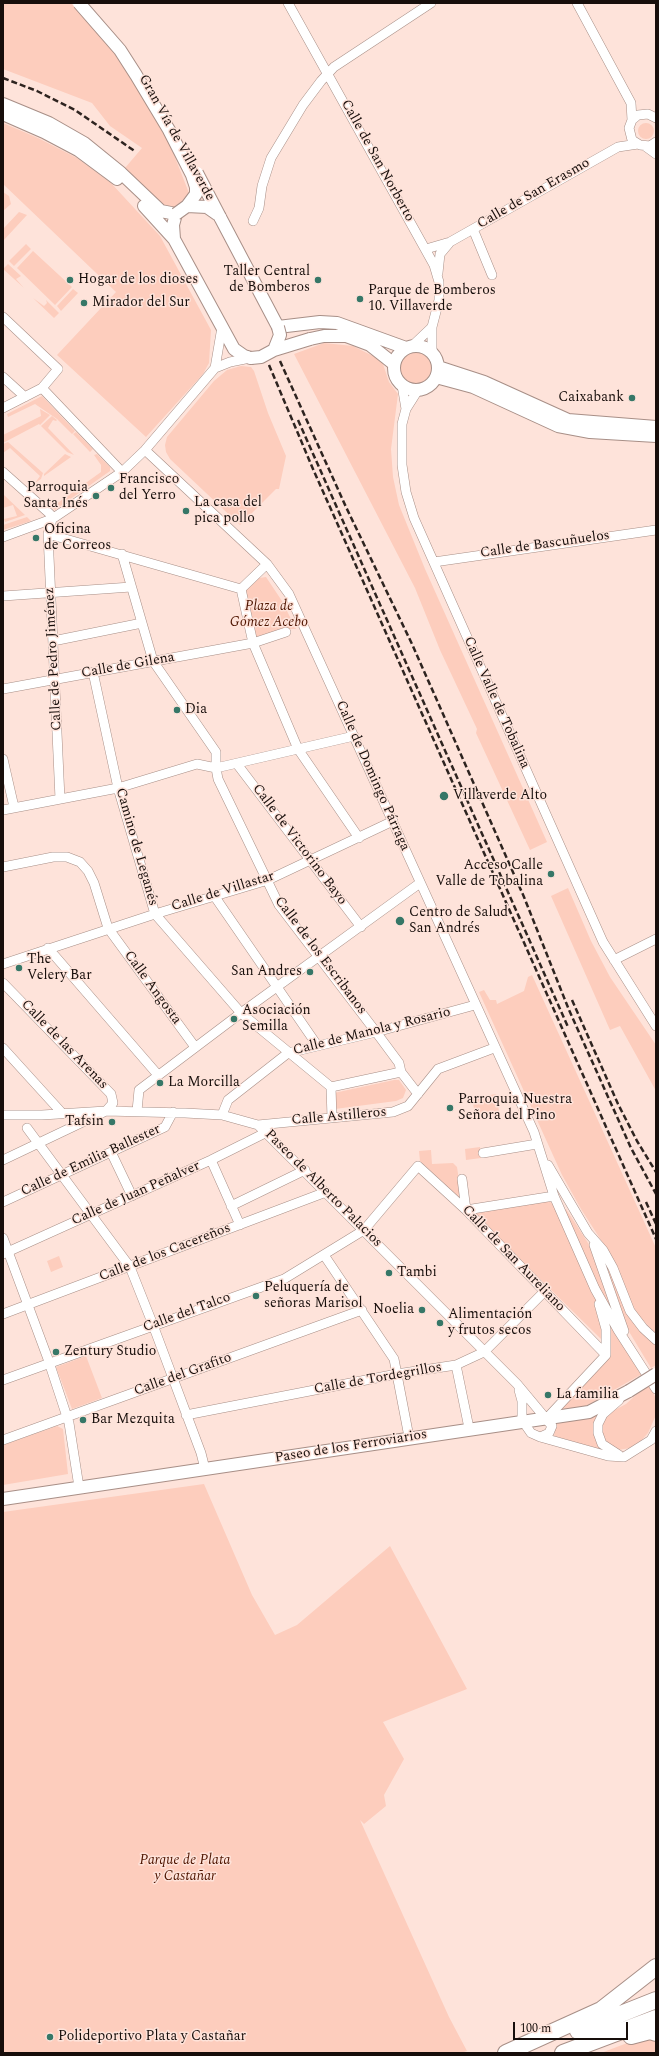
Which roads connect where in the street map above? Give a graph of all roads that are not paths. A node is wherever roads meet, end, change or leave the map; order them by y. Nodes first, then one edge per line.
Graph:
1 (79, 3) edge
2 (87, 3) edge
3 (288, 3) edge
4 (431, 3) edge
5 (577, 3) edge
6 (328, 74) junction
7 (631, 103) junction
8 (3, 104) edge
9 (3, 114) edge
10 (643, 114) junction
11 (656, 118) edge
12 (632, 120) junction
13 (629, 132) junction
14 (656, 142) edge
15 (642, 145) junction
16 (618, 147) junction
17 (656, 154) edge
18 (118, 176) junction
19 (187, 206) junction
20 (176, 214) junction
21 (220, 217) junction
22 (253, 221) dead end
23 (473, 229) junction
24 (174, 239) junction
25 (450, 242) junction
26 (426, 248) junction
27 (492, 275) dead end
28 (438, 276) junction
29 (3, 317) edge
30 (222, 327) junction
31 (278, 327) junction
32 (432, 327) junction
33 (409, 347) junction
34 (274, 350) junction
35 (432, 352) junction
36 (251, 358) junction
37 (394, 364) junction
38 (215, 368) junction
39 (437, 372) junction
40 (3, 377) edge
41 (402, 385) junction
42 (42, 388) junction
43 (418, 390) junction
44 (25, 397) junction
45 (3, 408) edge
46 (406, 408) junction
47 (656, 427) edge
48 (656, 436) edge
49 (144, 450) junction
50 (3, 472) edge
51 (122, 472) junction
52 (52, 520) junction
53 (656, 530) edge
54 (48, 534) junction
55 (3, 536) edge
56 (122, 554) junction
57 (434, 562) junction
58 (266, 564) junction
59 (131, 587) junction
60 (241, 589) junction
61 (50, 594) junction
62 (3, 596) edge
63 (142, 623) junction
64 (286, 632) dead end
65 (53, 641) junction
66 (253, 643) junction
67 (153, 661) junction
68 (94, 672) junction
69 (55, 679) junction
70 (3, 689) edge
71 (354, 736) junction
72 (298, 749) junction
73 (3, 759) edge
74 (237, 764) junction
75 (216, 768) junction
76 (118, 788) junction
77 (60, 799) junction
78 (14, 807) junction
79 (3, 810) edge
80 (393, 821) junction
81 (359, 838) junction
82 (310, 860) junction
83 (3, 867) edge
84 (268, 880) junction
85 (420, 883) junction
86 (215, 897) junction
87 (155, 914) junction
88 (361, 927) junction
89 (108, 928) junction
90 (656, 939) edge
91 (48, 948) junction
92 (320, 956) junction
93 (614, 960) junction
94 (3, 964) edge
95 (3, 983) edge
96 (277, 988) junction
97 (475, 1005) junction
98 (241, 1013) junction
99 (656, 1026) edge
100 (376, 1032) junction
101 (317, 1045) junction
102 (196, 1047) junction
103 (3, 1048) edge
104 (494, 1048) junction
105 (288, 1053) junction
106 (401, 1072) junction
107 (158, 1075) junction
108 (331, 1087) junction
109 (418, 1094) junction
110 (106, 1111) junction
111 (138, 1111) junction
112 (174, 1112) junction
113 (62, 1113) junction
114 (222, 1114) junction
115 (3, 1115) edge
116 (332, 1118) junction
117 (258, 1125) junction
118 (27, 1128) dead end
119 (267, 1132) junction
120 (38, 1144) junction
121 (537, 1144) junction
122 (111, 1152) junction
123 (483, 1153) dead end
124 (3, 1160) edge
125 (211, 1160) junction
126 (418, 1166) joint
127 (305, 1170) junction
128 (61, 1176) junction
129 (462, 1179) dead end
130 (326, 1192) junction
131 (132, 1196) junction
132 (554, 1196) junction
133 (3, 1202) edge
134 (232, 1206) junction
135 (466, 1210) junction
136 (90, 1214) junction
137 (240, 1225) junction
138 (364, 1230) junction
139 (588, 1233) junction
140 (3, 1238) edge
141 (5, 1253) edge
142 (324, 1255) junction
143 (130, 1267) junction
144 (595, 1290) junction
145 (544, 1292) junction
146 (28, 1305) junction
147 (362, 1310) junction
148 (3, 1314) edge
149 (153, 1325) junction
150 (656, 1340) edge
151 (631, 1349) junction
152 (484, 1352) junction
153 (606, 1355) junction
154 (49, 1363) junction
155 (456, 1366) junction
156 (397, 1374) junction
157 (656, 1374) edge
158 (172, 1379) junction
159 (3, 1380) edge
160 (517, 1384) junction
161 (656, 1389) edge
162 (628, 1391) junction
163 (186, 1415) junction
164 (66, 1416) junction
165 (546, 1417) junction
166 (522, 1420) junction
167 (469, 1428) junction
168 (656, 1431) edge
169 (410, 1437) junction
170 (540, 1437) junction
171 (3, 1440) edge
172 (624, 1457) junction
173 (205, 1469) junction
174 (79, 1487) junction
175 (3, 1499) edge
176 (656, 1967) edge
177 (630, 1988) junction
178 (651, 2002) edge
179 (656, 2018) edge
180 (656, 2033) edge
181 (567, 2051) edge
182 (506, 2053) edge
183 (518, 2053) edge

1 - 19 main road, Gran Vía de Villaverde, bridge
2 - 21 main road, Gran Vía de Villaverde, bridge
3 - 6 street, Calle de San Norberto
4 - 6 street
5 - 7 street
6 - 22 street
6 - 26 street, Calle de San Norberto
7 - 10 street
7 - 12 street
8 - 18 main road
9 - 18 main road
10 - 11 street
10 - 12 street
12 - 13 street
13 - 15 street
13 - 16 street, Calle de San Erasmo
14 - 15 street, Calle de San Erasmo
15 - 16 street, Calle de San Erasmo
15 - 17 street
16 - 23 street, Calle de San Erasmo
18 - 20 main road
18 - 24 main road
19 - 20 main road, Gran Vía de Villaverde, bridge
19 - 21 main road, Gran Vía de Villaverde, bridge
20 - 24 main road
21 - 31 main road, Gran Vía de Villaverde
23 - 25 street, Calle de San Erasmo
23 - 27 street
24 - 30 main road
25 - 26 street, Calle de San Erasmo
25 - 28 street, Calle de San Erasmo
26 - 28 street, Calle de San Norberto
28 - 32 street, Calle de San Norberto
29 - 42 street
30 - 36 main road
30 - 38 street
31 - 33 main road
31 - 34 main road, bridge
32 - 33 street
32 - 35 street, Calle de San Norberto
33 - 35 main road
33 - 37 main road
34 - 36 main road, bridge
34 - 37 main road, bridge
35 - 39 main road
36 - 38 street
37 - 41 main road
38 - 49 street
39 - 43 main road
39 - 47 main road
39 - 48 main road
40 - 44 street
41 - 43 main road
41 - 46 street, Calle Valle de Tobalina
42 - 44 street
42 - 51 street
43 - 46 street, Calle Valle de Tobalina
44 - 45 street
46 - 57 street, Calle Valle de Tobalina
49 - 51 street
49 - 58 street, Calle de Domingo Párraga
50 - 52 street
51 - 52 street
52 - 54 street, Calle de Pedro Jiménez
52 - 55 street
53 - 57 street, Calle de Bascuñuelos
54 - 56 street
54 - 61 street, Calle de Pedro Jiménez
56 - 59 street, Calle de los Escribanos
56 - 60 street
57 - 93 street, Calle Valle de Tobalina
58 - 60 street
58 - 71 street, Calle de Domingo Párraga
59 - 61 street
59 - 63 street, Calle de los Escribanos
60 - 66 street
61 - 62 street
61 - 65 street, Calle de Pedro Jiménez
63 - 65 street
63 - 67 street, Calle de los Escribanos
64 - 66 street, Calle de Gilena
65 - 69 street, Calle de Pedro Jiménez
66 - 67 street, Calle de Gilena
66 - 72 street
67 - 68 street, Calle de Gilena
67 - 75 street, Calle de los Escribanos
68 - 69 street, Calle de Gilena
68 - 76 street, Camino de Leganés
69 - 70 street, Calle de Gilena
69 - 77 street, Calle de Pedro Jiménez
71 - 72 street
71 - 80 street, Calle de Domingo Párraga
72 - 74 street
72 - 81 street
73 - 78 street
74 - 75 street
74 - 82 street, Calle de Victorino Bayo
75 - 76 street
75 - 84 street, Calle de los Escribanos
76 - 77 street
76 - 87 street, Camino de Leganés
77 - 78 street
78 - 79 street
80 - 81 street, Calle de Villastar
80 - 85 street, Calle de Domingo Párraga
81 - 82 street, Calle de Villastar
82 - 84 street, Calle de Villastar
82 - 88 street, Calle de Victorino Bayo
83 - 89 street, Calle Angosta
84 - 86 street, Calle de Villastar
84 - 92 street, Calle de los Escribanos
85 - 88 street
85 - 97 street, Calle de Domingo Párraga
86 - 87 street, Calle de Villastar
86 - 96 street
87 - 89 street, Calle de Villastar
87 - 98 street, Camino de Leganés
88 - 92 street
89 - 91 street, Calle de Villastar
89 - 102 street, Calle Angosta
90 - 93 street
91 - 94 street, Calle de Villastar
91 - 107 street
92 - 96 street
92 - 100 street, Calle de los Escribanos
93 - 99 street, Calle Valle de Tobalina
95 - 110 street, Calle de las Arenas
96 - 98 street
96 - 101 street
97 - 100 street, Calle de Manola y Rosario
97 - 104 street, Calle de Domingo Párraga
98 - 102 street
98 - 105 street, Camino de Leganés
100 - 101 street, Calle de Manola y Rosario
100 - 106 street, Calle de los Escribanos
101 - 105 street, Calle de Manola y Rosario
102 - 107 street
103 - 113 street
104 - 109 street, Calle Astilleros
104 - 121 street, Calle de Domingo Párraga
105 - 108 street, Camino de Leganés
105 - 114 street, Calle de Manola y Rosario
106 - 108 street
106 - 109 street, Calle de los Escribanos
107 - 111 street
108 - 116 street
109 - 116 street, Calle Astilleros
110 - 111 street, Paseo de Alberto Palacios
110 - 113 street, Paseo de Alberto Palacios
110 - 120 street
111 - 112 street, Paseo de Alberto Palacios
112 - 114 street, Paseo de Alberto Palacios
112 - 122 street, Calle de Emilia Ballester
113 - 115 street, Paseo de Alberto Palacios
114 - 117 street, Paseo de Alberto Palacios
116 - 117 street, Calle Astilleros
117 - 119 street, Paseo de Alberto Palacios
118 - 120 street
119 - 125 street, Calle de Juan Peñalver
119 - 127 street, Paseo de Alberto Palacios
120 - 124 street
120 - 128 street
121 - 123 street
121 - 132 street, Calle de Domingo Párraga
121 - 139 street, Calle de Domingo Párraga
122 - 128 street, Calle de Emilia Ballester
122 - 131 street
125 - 131 street, Calle de Juan Peñalver
125 - 134 street
126 - 135 street, Calle de San Aureliano
126 - 138 street, Calle del Talco
127 - 130 street, Paseo de Alberto Palacios
127 - 134 street
128 - 133 street, Calle de Emilia Ballester
128 - 136 street
129 - 135 street
130 - 137 street, Calle de los Cacereños
130 - 138 street, Paseo de Alberto Palacios
131 - 136 street, Calle de Juan Peñalver
132 - 135 street
132 - 144 street, Calle de Domingo Párraga
134 - 137 street
135 - 145 street, Calle de San Aureliano
136 - 141 street, Calle de Juan Peñalver
136 - 143 street
137 - 143 street, Calle de los Cacereños
138 - 142 street, Calle del Talco
138 - 152 street, Paseo de Alberto Palacios
139 - 150 street, Calle de Domingo Párraga
139 - 151 street, Calle de Domingo Párraga
140 - 141 street
141 - 146 street
142 - 147 street
142 - 149 street, Calle del Talco
143 - 146 street, Calle de los Cacereños
143 - 149 street
144 - 151 street, Calle de Domingo Párraga
144 - 153 street
145 - 152 street, Calle de Tordegrillos
145 - 153 street, Calle de San Aureliano
146 - 148 street, Calle de los Cacereños
146 - 154 street
147 - 156 street
147 - 158 street, Calle del Grafito
149 - 154 street, Calle del Talco
149 - 158 street
151 - 161 street
152 - 155 street, Calle de Tordegrillos
152 - 160 street, Paseo de Alberto Palacios
153 - 165 street
154 - 159 street, Calle del Talco
154 - 164 street
155 - 156 street, Calle de Tordegrillos
155 - 167 street
156 - 163 street, Calle de Tordegrillos
156 - 169 street
157 - 162 main road, bridge
158 - 163 street
158 - 164 street, Calle del Grafito
160 - 165 street, Paseo de Alberto Palacios
160 - 166 street
162 - 165 main road
162 - 172 street
163 - 173 street
164 - 171 street, Calle del Grafito
164 - 174 street
165 - 166 main road, Paseo de los Ferroviarios
165 - 170 street, Paseo de Alberto Palacios
166 - 167 main road, Paseo de los Ferroviarios
166 - 170 street
167 - 169 main road, Paseo de los Ferroviarios
168 - 172 street
169 - 173 main road, Paseo de los Ferroviarios
170 - 172 street
173 - 174 main road, Paseo de los Ferroviarios
174 - 175 main road, Paseo de los Ferroviarios
176 - 177 highway
177 - 178 highway
177 - 182 highway
178 - 183 highway
179 - 181 highway
180 - 181 highway

